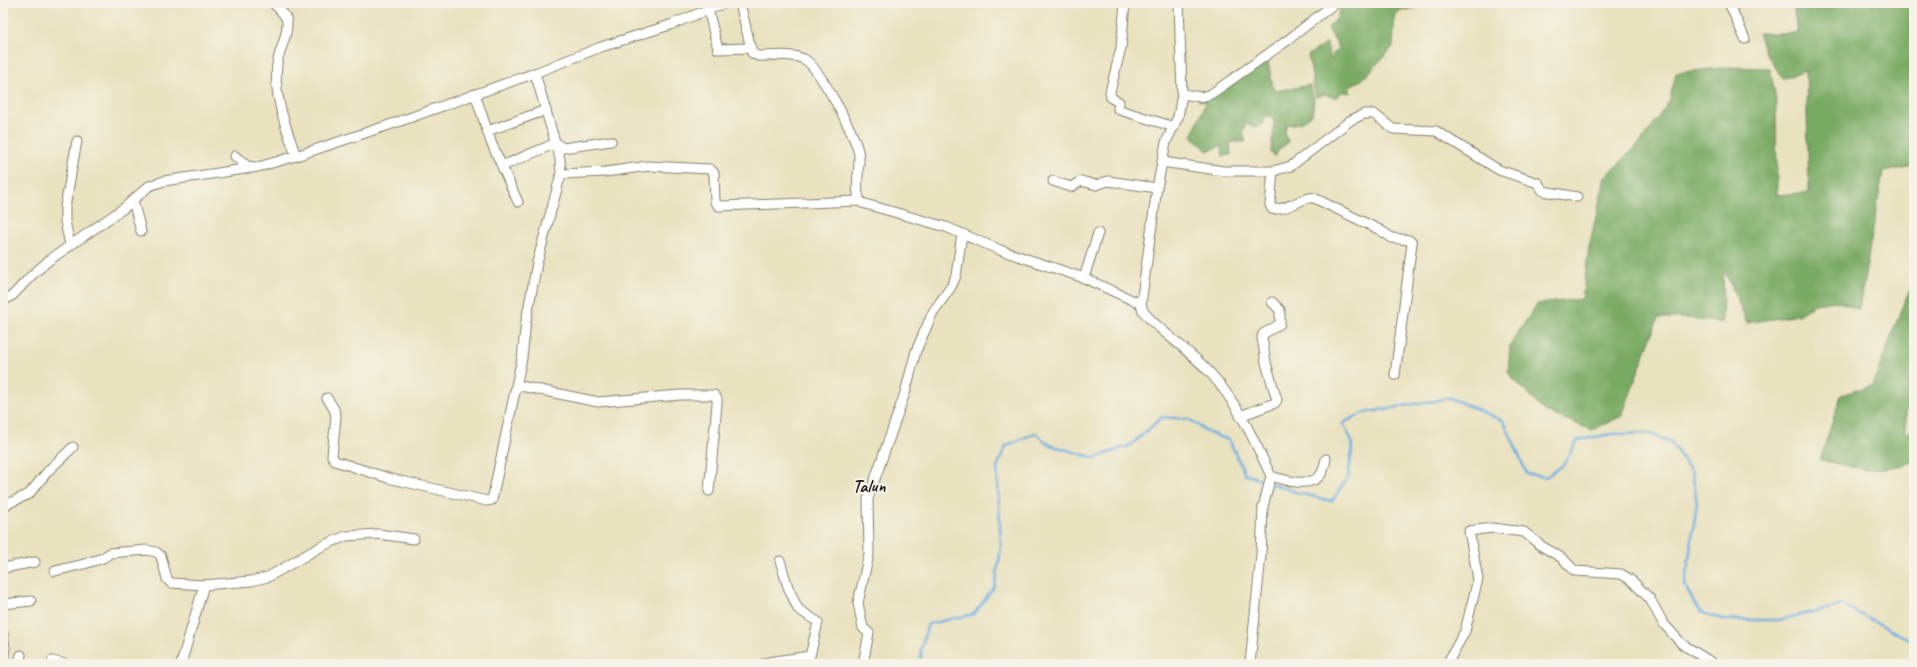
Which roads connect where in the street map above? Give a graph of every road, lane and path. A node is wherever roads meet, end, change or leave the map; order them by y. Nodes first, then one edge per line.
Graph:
1 (273, 3) edge
2 (725, 3) edge
3 (740, 3) edge
4 (1125, 3) edge
5 (1179, 3) edge
6 (1335, 3) edge
7 (1729, 3) edge
8 (708, 9) junction
9 (1745, 39) dead end
10 (751, 48) junction
11 (535, 73) junction
12 (475, 94) junction
13 (1182, 94) junction
14 (546, 110) junction
15 (1174, 127) junction
16 (488, 131) junction
17 (77, 141) dead end
18 (611, 141) dead end
19 (556, 143) junction
20 (235, 156) dead end
21 (296, 156) junction
22 (1162, 162) junction
23 (502, 166) junction
24 (258, 167) junction
25 (1273, 171) junction
26 (561, 174) junction
27 (1053, 180) dead end
28 (1158, 188) junction
29 (1577, 197) dead end
30 (133, 201) junction
31 (518, 202) dead end
32 (860, 202) junction
33 (141, 231) dead end
34 (1098, 233) dead end
35 (962, 234) junction
36 (70, 245) junction
37 (1084, 278) junction
38 (3, 301) edge
39 (1272, 302) dead end
40 (1141, 304) junction
41 (1395, 376) dead end
42 (516, 385) junction
43 (327, 398) dead end
44 (1240, 416) junction
45 (73, 447) dead end
46 (1326, 459) dead end
47 (1271, 478) junction
48 (709, 491) dead end
49 (3, 506) edge
50 (414, 539) dead end
51 (780, 561) dead end
52 (35, 562) dead end
53 (3, 568) edge
54 (55, 571) dead end
55 (204, 585) junction
56 (31, 601) dead end
57 (3, 607) edge
58 (3, 634) edge
59 (21, 654) dead end
60 (52, 661) dead end
61 (3, 664) edge
62 (18, 664) edge
63 (65, 664) edge
64 (181, 664) edge
65 (764, 664) edge
66 (863, 664) edge
67 (1250, 664) edge
68 (1447, 664) edge
69 (1714, 664) edge

1 - 21 street
2 - 8 street
3 - 10 street
4 - 15 street
5 - 13 street
6 - 13 street
7 - 9 street
8 - 10 street
8 - 11 street
10 - 32 street
11 - 12 street
11 - 14 street
12 - 16 street
12 - 21 street
13 - 15 street
14 - 16 street
14 - 19 street
15 - 22 street
16 - 23 street
17 - 36 street
18 - 19 street
19 - 23 street
19 - 26 street
20 - 24 street
21 - 24 street
22 - 25 street
22 - 28 street
23 - 31 street
24 - 30 street
25 - 29 street
25 - 41 street
26 - 32 street
26 - 42 street
27 - 28 street
28 - 40 street
30 - 33 street
30 - 36 street
32 - 35 street
34 - 37 street
35 - 37 street
35 - 66 street
36 - 38 street
37 - 40 street
39 - 44 street
40 - 44 street
42 - 43 street
42 - 48 street
44 - 47 street
45 - 49 street
46 - 47 street
47 - 67 street
50 - 55 street
51 - 65 street
52 - 53 street
54 - 55 street
55 - 64 street
56 - 57 street
58 - 61 street
59 - 62 street
60 - 63 street
68 - 69 street

